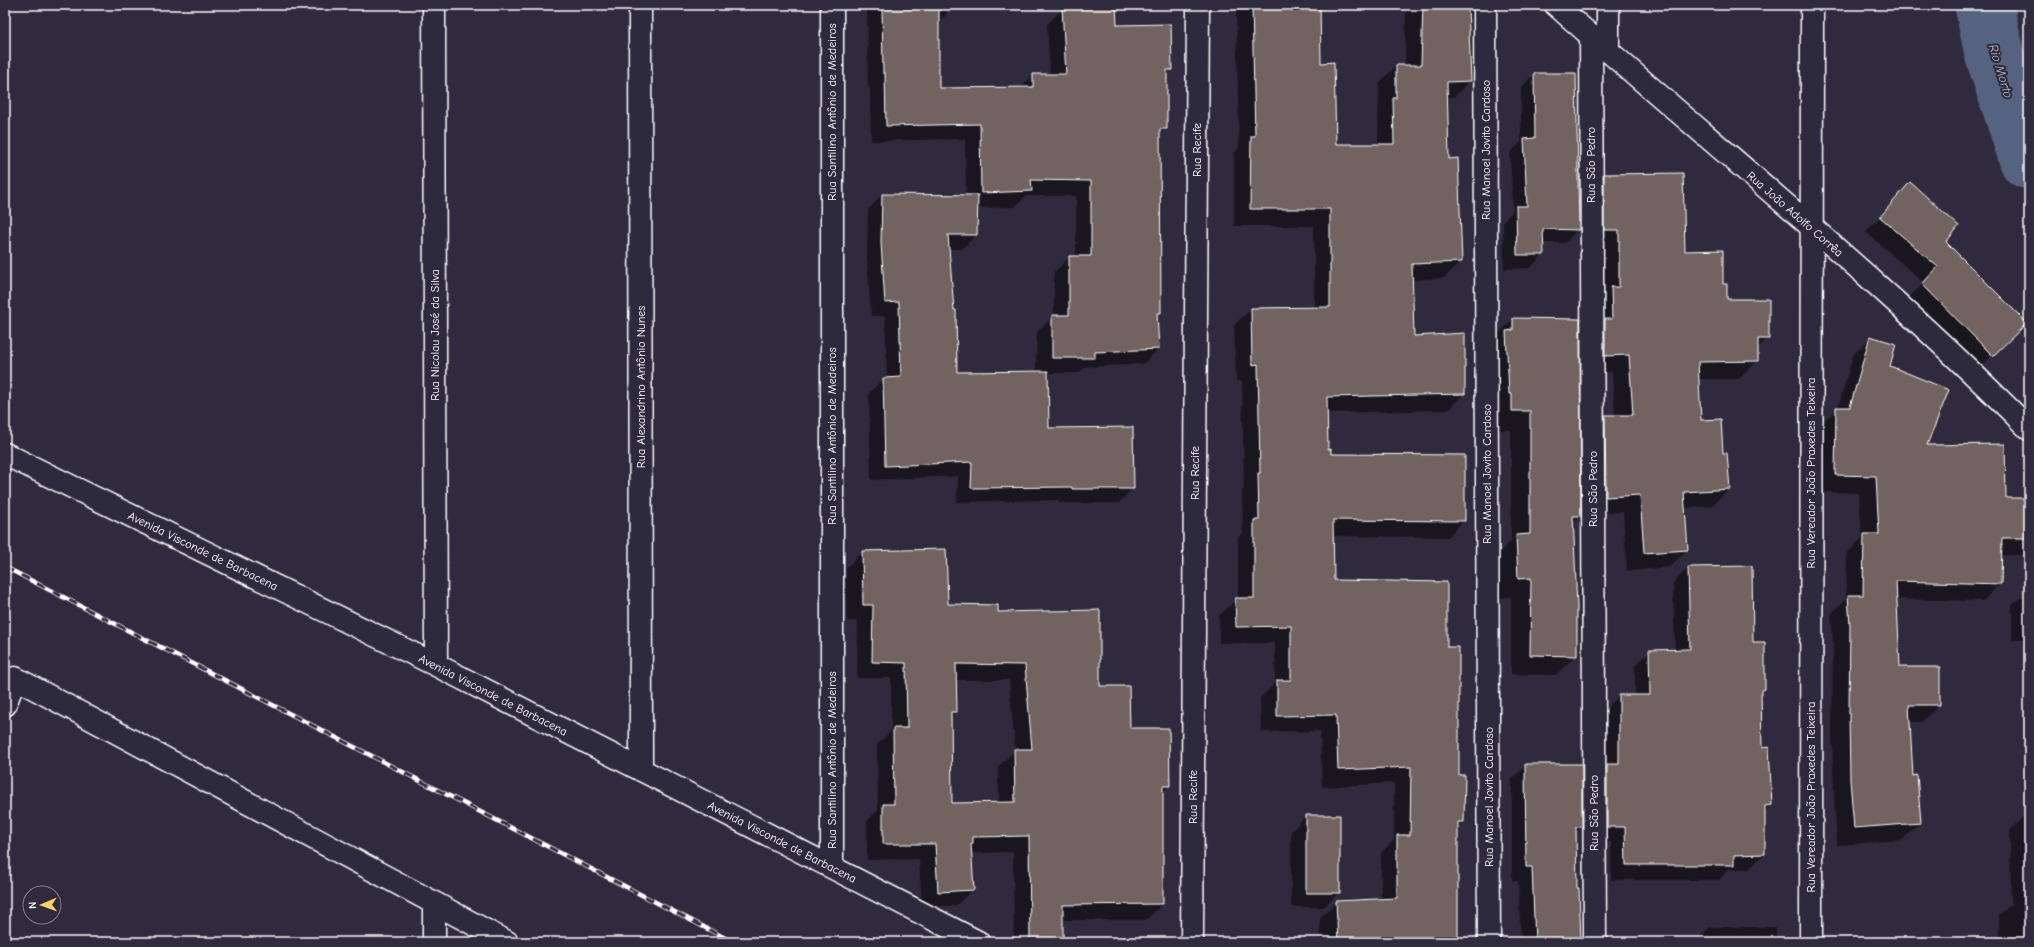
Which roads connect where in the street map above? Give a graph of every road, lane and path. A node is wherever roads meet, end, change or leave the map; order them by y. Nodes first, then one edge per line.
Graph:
1 (434, 5) edge
2 (640, 5) edge
3 (832, 5) edge
4 (1198, 5) edge
5 (1485, 5) edge
6 (1556, 5) edge
7 (1608, 5) edge
8 (1812, 5) edge
9 (1591, 36) junction
10 (1608, 51) junction
11 (1812, 227) junction
12 (2029, 428) edge
13 (5, 454) edge
14 (436, 666) junction
15 (5, 705) edge
16 (641, 770) junction
17 (832, 867) junction
18 (434, 903) junction
19 (434, 942) edge
20 (507, 942) edge
21 (978, 942) edge
22 (1192, 942) edge
23 (1489, 942) edge
24 (1595, 942) edge
25 (1811, 942) edge

1 - 14 street, Rua Nicolau José da Silva
2 - 16 street, Rua Alexandrino Antônio Nunes
3 - 17 street, Rua Santilino Antônio de Medeiros
4 - 22 street, Rua Recife
5 - 23 street, Rua Manoel Jovito Cardoso
6 - 9 street, Rua João Adolfo Corrêa
7 - 10 street
8 - 11 street, Rua Vereador João Praxedes Teixeira
9 - 10 street, Rua João Adolfo Corrêa
9 - 24 street, Rua São Pedro
10 - 11 street, Rua João Adolfo Corrêa
11 - 12 street, Rua João Adolfo Corrêa
11 - 25 street, Rua Vereador João Praxedes Teixeira
13 - 14 street, Avenida Visconde de Barbacena
14 - 16 street, Avenida Visconde de Barbacena
15 - 18 street
16 - 17 street, Avenida Visconde de Barbacena
17 - 21 street, Avenida Visconde de Barbacena
18 - 19 street
18 - 20 street

